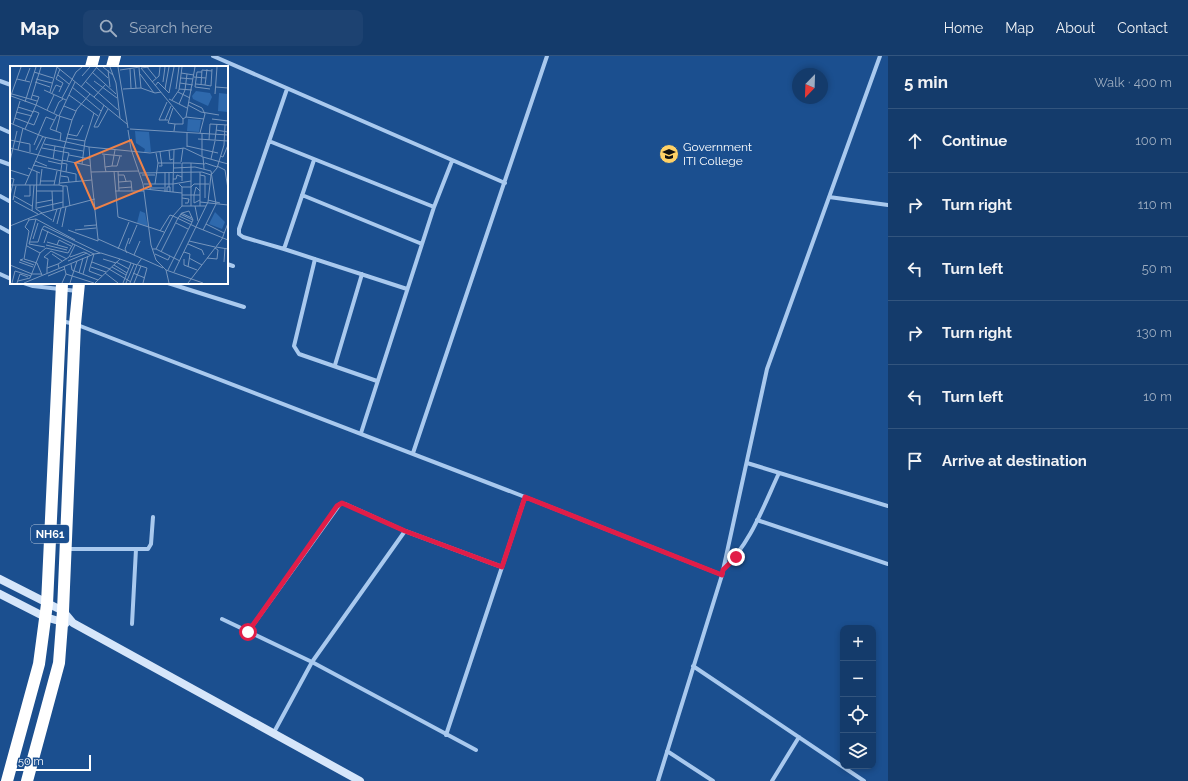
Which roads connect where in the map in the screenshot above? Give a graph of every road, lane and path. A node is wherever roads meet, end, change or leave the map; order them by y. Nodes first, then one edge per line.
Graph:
1 (94, 56) edge
2 (115, 56) edge
3 (213, 56) edge
4 (547, 56) edge
5 (880, 56) edge
6 (91, 66) edge
7 (112, 66) edge
8 (0, 81) edge
9 (10, 85) edge
10 (287, 89) junction
11 (0, 128) edge
12 (10, 133) edge
13 (269, 141) junction
14 (314, 160) junction
15 (0, 161) edge
16 (452, 161) junction
17 (10, 165) edge
18 (505, 183) junction
19 (302, 195) junction
20 (0, 196) edge
21 (829, 197) junction
22 (10, 201) edge
23 (888, 205) edge
24 (434, 207) junction
25 (0, 227) edge
26 (10, 232) edge
27 (422, 244) junction
28 (284, 248) junction
29 (315, 259) junction
30 (228, 264) edge
31 (234, 266) dead end
32 (0, 274) edge
33 (362, 274) junction
34 (10, 278) edge
35 (36, 284) edge
36 (172, 284) edge
37 (187, 284) edge
38 (61, 286) edge
39 (78, 287) edge
40 (186, 288) junction
41 (407, 289) junction
42 (244, 307) dead end
43 (59, 320) junction
44 (75, 324) junction
45 (335, 366) junction
46 (377, 381) junction
47 (361, 433) junction
48 (413, 453) junction
49 (747, 463) junction
50 (779, 473) junction
51 (525, 497) junction
52 (888, 506) edge
53 (153, 517) dead end
54 (757, 520) junction
55 (405, 531) junction
56 (65, 549) junction
57 (136, 549) junction
58 (888, 564) edge
59 (502, 567) junction
60 (723, 570) junction
61 (722, 575) junction
62 (0, 579) edge
63 (0, 594) edge
64 (47, 604) junction
65 (63, 611) junction
66 (45, 617) junction
67 (222, 619) dead end
68 (67, 623) junction
69 (132, 624) dead end
70 (248, 632) junction
71 (312, 662) junction
72 (694, 666) junction
73 (273, 734) junction
74 (446, 735) junction
75 (799, 737) junction
76 (476, 750) dead end
77 (667, 751) junction
78 (7, 781) edge
79 (27, 781) edge
80 (360, 781) edge
81 (658, 781) edge
82 (713, 781) edge
83 (772, 781) edge
84 (864, 781) edge

1 - 6 highway
2 - 7 highway
3 - 10 street
4 - 18 street
5 - 21 street
8 - 9 street
10 - 13 street
10 - 16 street
11 - 12 street
13 - 14 street
13 - 28 street
14 - 19 street
14 - 24 street
15 - 17 street
16 - 18 street
16 - 24 street
18 - 48 street
19 - 27 street
19 - 28 street
20 - 22 street
21 - 23 street
21 - 49 street
24 - 27 street
25 - 26 street
27 - 41 street
28 - 29 street
29 - 33 street
29 - 45 street
30 - 31 street
32 - 34 street
33 - 41 street
33 - 45 street
35 - 38 street
36 - 40 street
37 - 40 street
38 - 39 street
38 - 43 highway, NH61
39 - 44 highway, NH61
40 - 42 street
41 - 46 street
43 - 44 street
43 - 64 highway, NH61
44 - 47 street
44 - 56 highway, NH61
45 - 46 street
46 - 47 street
47 - 48 street
48 - 51 street
49 - 50 street
49 - 60 street
50 - 52 street
50 - 54 street
51 - 59 street
51 - 61 street
53 - 57 street
54 - 58 street
54 - 60 street
55 - 59 street
55 - 70 street
55 - 71 street
56 - 57 street
56 - 65 highway, NH61
57 - 69 street
59 - 74 street
60 - 61 street
61 - 72 street
62 - 64 street
63 - 66 street
64 - 65 street
64 - 66 highway, NH61
65 - 68 highway, NH61
66 - 68 street
66 - 78 highway, NH61
67 - 70 street
68 - 73 street
68 - 79 highway, NH61
70 - 71 street
71 - 73 street
71 - 74 street
72 - 75 street
72 - 77 street
73 - 80 street
74 - 76 street
75 - 83 street
75 - 84 street
77 - 81 street
77 - 82 street

